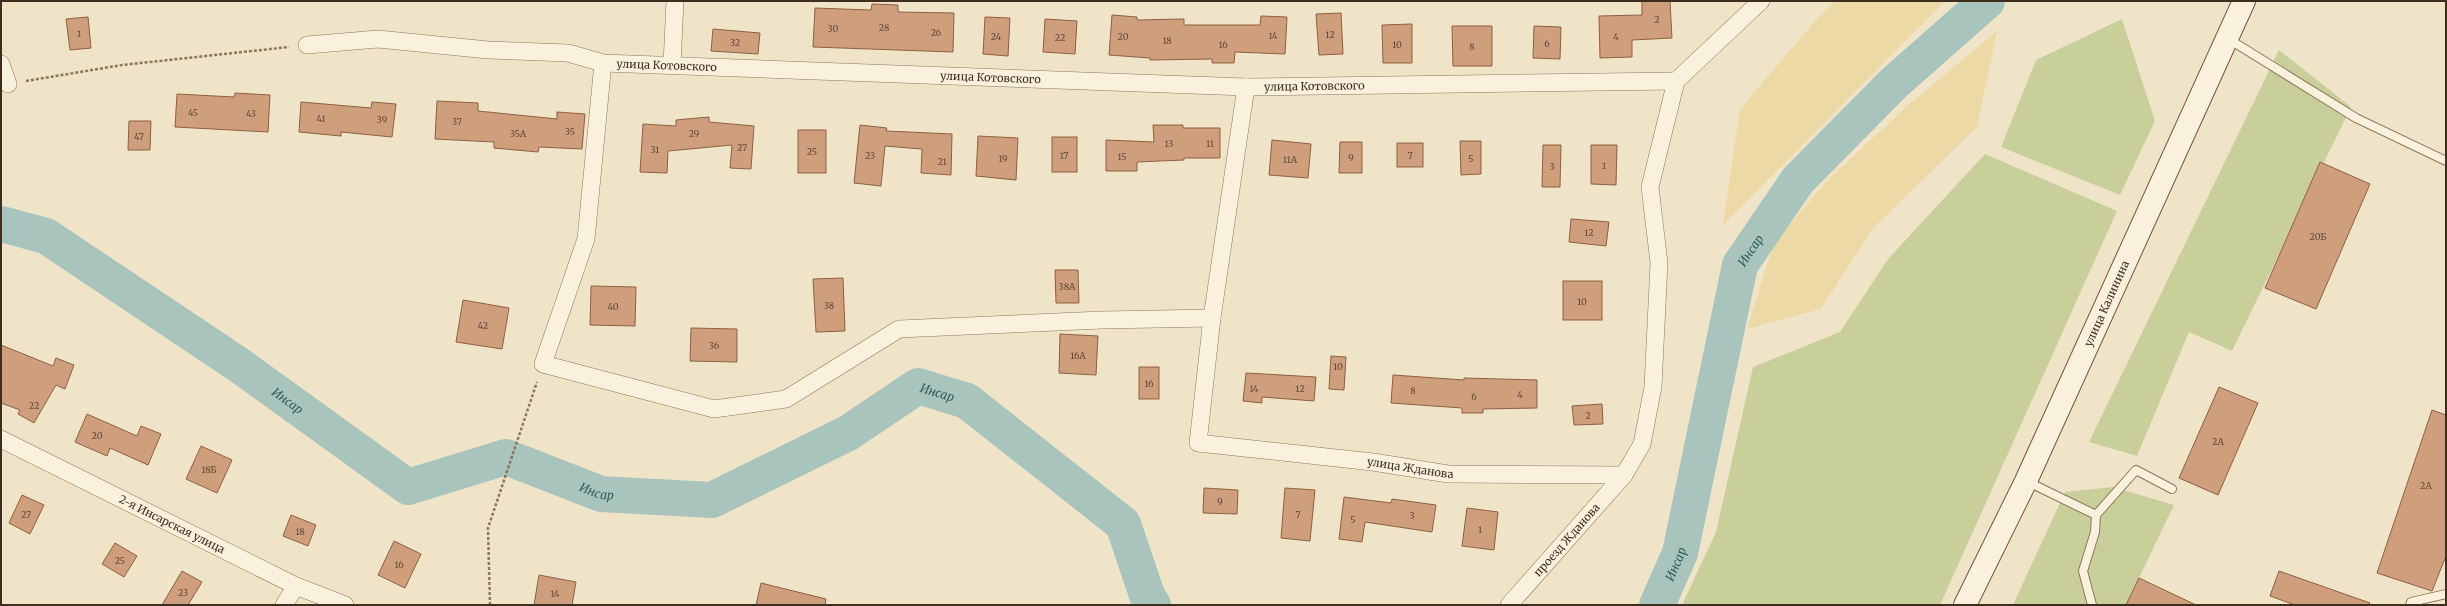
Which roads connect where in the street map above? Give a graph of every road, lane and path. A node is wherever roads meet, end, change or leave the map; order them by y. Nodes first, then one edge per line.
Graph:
1 (676, 1) edge
2 (1761, 1) edge
3 (2244, 1) edge
4 (2227, 38) junction
5 (307, 45) joint
6 (603, 63) junction
7 (1, 64) edge
8 (672, 65) junction
9 (1676, 81) junction
10 (8, 84) joint
11 (1246, 87) junction
12 (2446, 161) edge
13 (1212, 318) junction
14 (542, 364) junction
15 (1, 439) edge
16 (1624, 475) junction
17 (2026, 481) junction
18 (2172, 490) dead end
19 (2096, 515) junction
20 (296, 586) junction
21 (2446, 594) edge
22 (284, 605) edge
23 (345, 605) edge
24 (490, 605) edge
25 (1509, 605) edge
26 (1965, 605) edge
27 (2092, 605) edge
28 (2410, 605) edge

1 - 8 street
2 - 9 street
3 - 4 main road, улица Калинина
4 - 12 lane
4 - 17 main road, улица Калинина
5 - 6 street, улица Котовского
5 - 10 path
6 - 8 street, улица Котовского
6 - 14 street
7 - 10 street
8 - 11 street, улица Котовского
9 - 11 street, улица Котовского
9 - 16 street, проезд Жданова
11 - 13 street
13 - 14 street
13 - 16 street, улица Жданова
14 - 24 path
15 - 20 street, 2-я Инсарская улица
16 - 25 street, проезд Жданова
17 - 19 lane
17 - 26 main road, улица Калинина
18 - 19 lane
19 - 27 lane
20 - 22 street
20 - 23 street, 2-я Инсарская улица
21 - 28 lane

